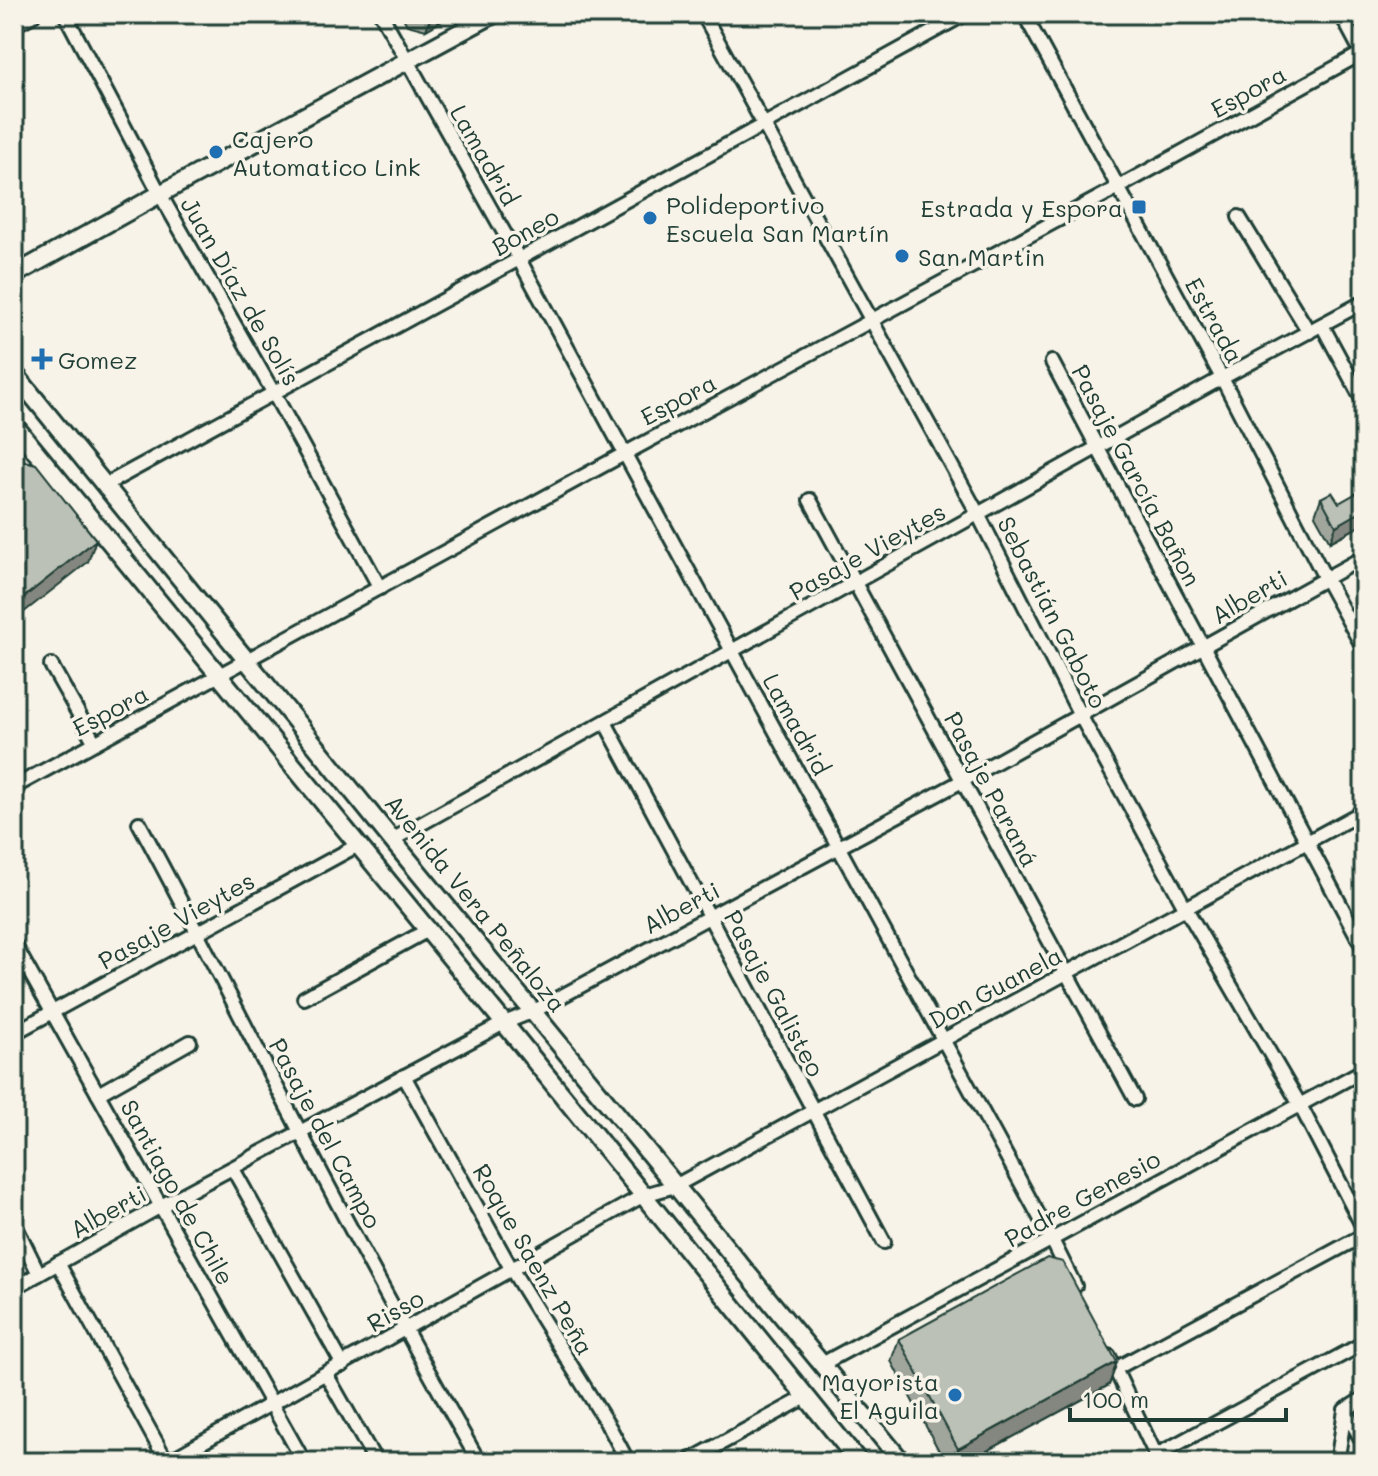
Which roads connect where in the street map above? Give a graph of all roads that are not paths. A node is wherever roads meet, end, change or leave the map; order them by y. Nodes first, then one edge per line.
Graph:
1 (31, 14) edge
2 (65, 14) edge
3 (381, 14) edge
4 (494, 14) edge
5 (703, 14) edge
6 (965, 14) edge
7 (1024, 14) edge
8 (1341, 14) edge
9 (14, 23) edge
10 (1363, 54) edge
11 (408, 62) junction
12 (764, 125) junction
13 (1117, 188) junction
14 (160, 194) junction
15 (1239, 217) dead end
16 (519, 259) junction
17 (14, 275) edge
18 (1364, 302) edge
19 (870, 321) junction
20 (1322, 325) junction
21 (1309, 332) junction
22 (1052, 362) dead end
23 (14, 373) edge
24 (1222, 378) junction
25 (273, 392) junction
26 (1364, 403) edge
27 (15, 427) edge
28 (1099, 447) junction
29 (624, 454) junction
30 (105, 485) junction
31 (810, 500) dead end
32 (978, 514) junction
33 (1364, 557) edge
34 (1325, 578) junction
35 (855, 583) junction
36 (380, 588) junction
37 (1203, 648) junction
38 (1364, 649) edge
39 (732, 651) junction
40 (247, 660) junction
41 (51, 665) dead end
42 (220, 675) junction
43 (1080, 715) junction
44 (605, 722) junction
45 (95, 743) junction
46 (962, 781) junction
47 (14, 787) edge
48 (1364, 811) edge
49 (139, 823) dead end
50 (392, 840) junction
51 (1308, 842) junction
52 (358, 845) junction
53 (839, 847) junction
54 (1185, 907) junction
55 (709, 917) junction
56 (428, 930) junction
57 (199, 933) junction
58 (14, 944) edge
59 (1363, 947) edge
60 (1067, 974) junction
61 (304, 998) dead end
62 (534, 1011) junction
63 (52, 1012) junction
64 (504, 1023) junction
65 (14, 1033) edge
66 (944, 1040) junction
67 (190, 1042) dead end
68 (1364, 1070) edge
69 (404, 1076) junction
70 (98, 1094) junction
71 (1135, 1099) dead end
72 (1300, 1105) junction
73 (813, 1110) junction
74 (300, 1133) junction
75 (233, 1169) junction
76 (675, 1186) junction
77 (644, 1195) junction
78 (161, 1206) junction
79 (14, 1223) edge
80 (1364, 1232) edge
81 (1052, 1240) junction
82 (884, 1242) dead end
83 (58, 1263) junction
84 (512, 1270) junction
85 (39, 1274) junction
86 (14, 1288) edge
87 (1080, 1297) edge
88 (405, 1330) junction
89 (1101, 1340) edge
90 (1364, 1343) edge
91 (822, 1364) junction
92 (343, 1365) junction
93 (1115, 1369) junction
94 (326, 1374) junction
95 (806, 1397) junction
96 (1364, 1398) edge
97 (272, 1405) junction
98 (1345, 1410) junction
99 (1364, 1444) edge
100 (1157, 1459) edge
101 (167, 1462) edge
102 (304, 1462) edge
103 (376, 1462) edge
104 (479, 1462) edge
105 (628, 1462) edge
106 (687, 1462) edge
107 (859, 1462) edge
108 (902, 1462) edge
109 (1329, 1462) edge

1 - 9 main road
2 - 14 street, Juan Díaz de Solís
3 - 11 street, Lamadrid
4 - 11 main road
5 - 12 street, Sebastián Gaboto
6 - 12 street, Boneo
7 - 13 street, Estrada
8 - 10 street
10 - 13 street, Espora
11 - 14 main road
11 - 16 street, Lamadrid
12 - 16 street, Boneo
12 - 19 street, Sebastián Gaboto
13 - 19 street, Espora
13 - 24 street, Estrada
14 - 17 main road
14 - 25 street, Juan Díaz de Solís
15 - 21 street
16 - 25 street, Boneo
16 - 29 street, Lamadrid
18 - 20 street, Pasaje Vieytes
19 - 29 street, Espora
19 - 32 street, Sebastián Gaboto
20 - 21 street, Pasaje Vieytes
20 - 26 street
21 - 24 street, Pasaje Vieytes
22 - 28 street, Pasaje García Bañon
23 - 30 main road, Avenida Vera Peñaloza
24 - 28 street, Pasaje Vieytes
24 - 34 street, Estrada
25 - 30 street, Boneo
25 - 36 street, Juan Díaz de Solís
27 - 42 main road
28 - 32 street, Pasaje Vieytes
28 - 37 street, Pasaje García Bañon
29 - 36 street, Espora
29 - 39 street, Lamadrid
30 - 40 main road, Avenida Vera Peñaloza
31 - 35 street, Pasaje Paraná
32 - 35 street, Pasaje Vieytes
32 - 43 street, Sebastián Gaboto
33 - 34 street, Alberti
34 - 37 street, Alberti
34 - 38 street, Estrada
35 - 39 street, Pasaje Vieytes
35 - 46 street, Pasaje Paraná
36 - 40 street, Espora
37 - 43 street, Alberti
37 - 51 street, Pasaje García Bañon
39 - 44 street, Pasaje Vieytes
39 - 53 street, Lamadrid
40 - 42 street, Espora
40 - 50 main road, Avenida Vera Peñaloza
41 - 45 street
42 - 45 street, Espora
42 - 52 main road
43 - 46 street, Alberti
43 - 54 street, Sebastián Gaboto
44 - 50 street, Pasaje Vieytes
44 - 55 street, Pasaje Galisteo
45 - 47 street, Espora
46 - 53 street, Alberti
46 - 60 street, Pasaje Paraná
48 - 51 street, Don Guanela
49 - 57 street, Pasaje del Campo
50 - 62 main road, Avenida Vera Peñaloza
51 - 54 street, Don Guanela
51 - 59 street, Pasaje García Bañon
52 - 56 main road
52 - 57 street, Pasaje Vieytes
53 - 55 street, Alberti
53 - 66 street, Lamadrid
54 - 60 street, Don Guanela
54 - 72 street, Sebastián Gaboto
55 - 62 street, Alberti
55 - 73 street, Pasaje Galisteo
56 - 61 street
56 - 64 main road
57 - 63 street, Pasaje Vieytes
57 - 74 street, Pasaje del Campo
58 - 63 street, Santiago de Chile
60 - 66 street, Don Guanela
60 - 71 street, Pasaje Paraná
62 - 64 street, Alberti
62 - 76 main road, Avenida Vera Peñaloza
63 - 65 street, Pasaje Vieytes
63 - 70 street, Santiago de Chile
64 - 69 street, Alberti
64 - 77 main road
66 - 73 street, Don Guanela
66 - 81 street, Lamadrid
67 - 70 street
68 - 72 street, Padre Genesio
69 - 74 street, Alberti
69 - 84 street, Roque Saenz Peña
70 - 78 street, Santiago de Chile
72 - 80 street, Sebastián Gaboto
72 - 81 street, Padre Genesio
73 - 76 street, Don Guanela
73 - 82 street, Pasaje Galisteo
74 - 75 street, Alberti
74 - 88 street, Pasaje del Campo
75 - 78 street, Alberti
75 - 92 street
76 - 77 street, Don Guanela
76 - 91 main road, Avenida Vera Peñaloza
77 - 84 street, Risso
77 - 95 main road
78 - 83 street, Alberti
78 - 97 street, Santiago de Chile
79 - 85 street
80 - 93 street
81 - 87 street, Lamadrid
81 - 91 street, Padre Genesio
83 - 85 street, Alberti
83 - 101 street
84 - 88 street, Risso
84 - 105 street, Roque Saenz Peña
85 - 86 street, Alberti
88 - 92 street, Risso
88 - 104 street, Pasaje del Campo
89 - 93 street
90 - 100 street
91 - 108 main road, Avenida Vera Peñaloza
92 - 94 street, Risso
93 - 100 street
94 - 97 street, Risso
94 - 103 street
95 - 106 street
95 - 107 main road
96 - 98 street
97 - 101 street, Risso
97 - 102 street, Santiago de Chile
98 - 99 street
98 - 109 street

